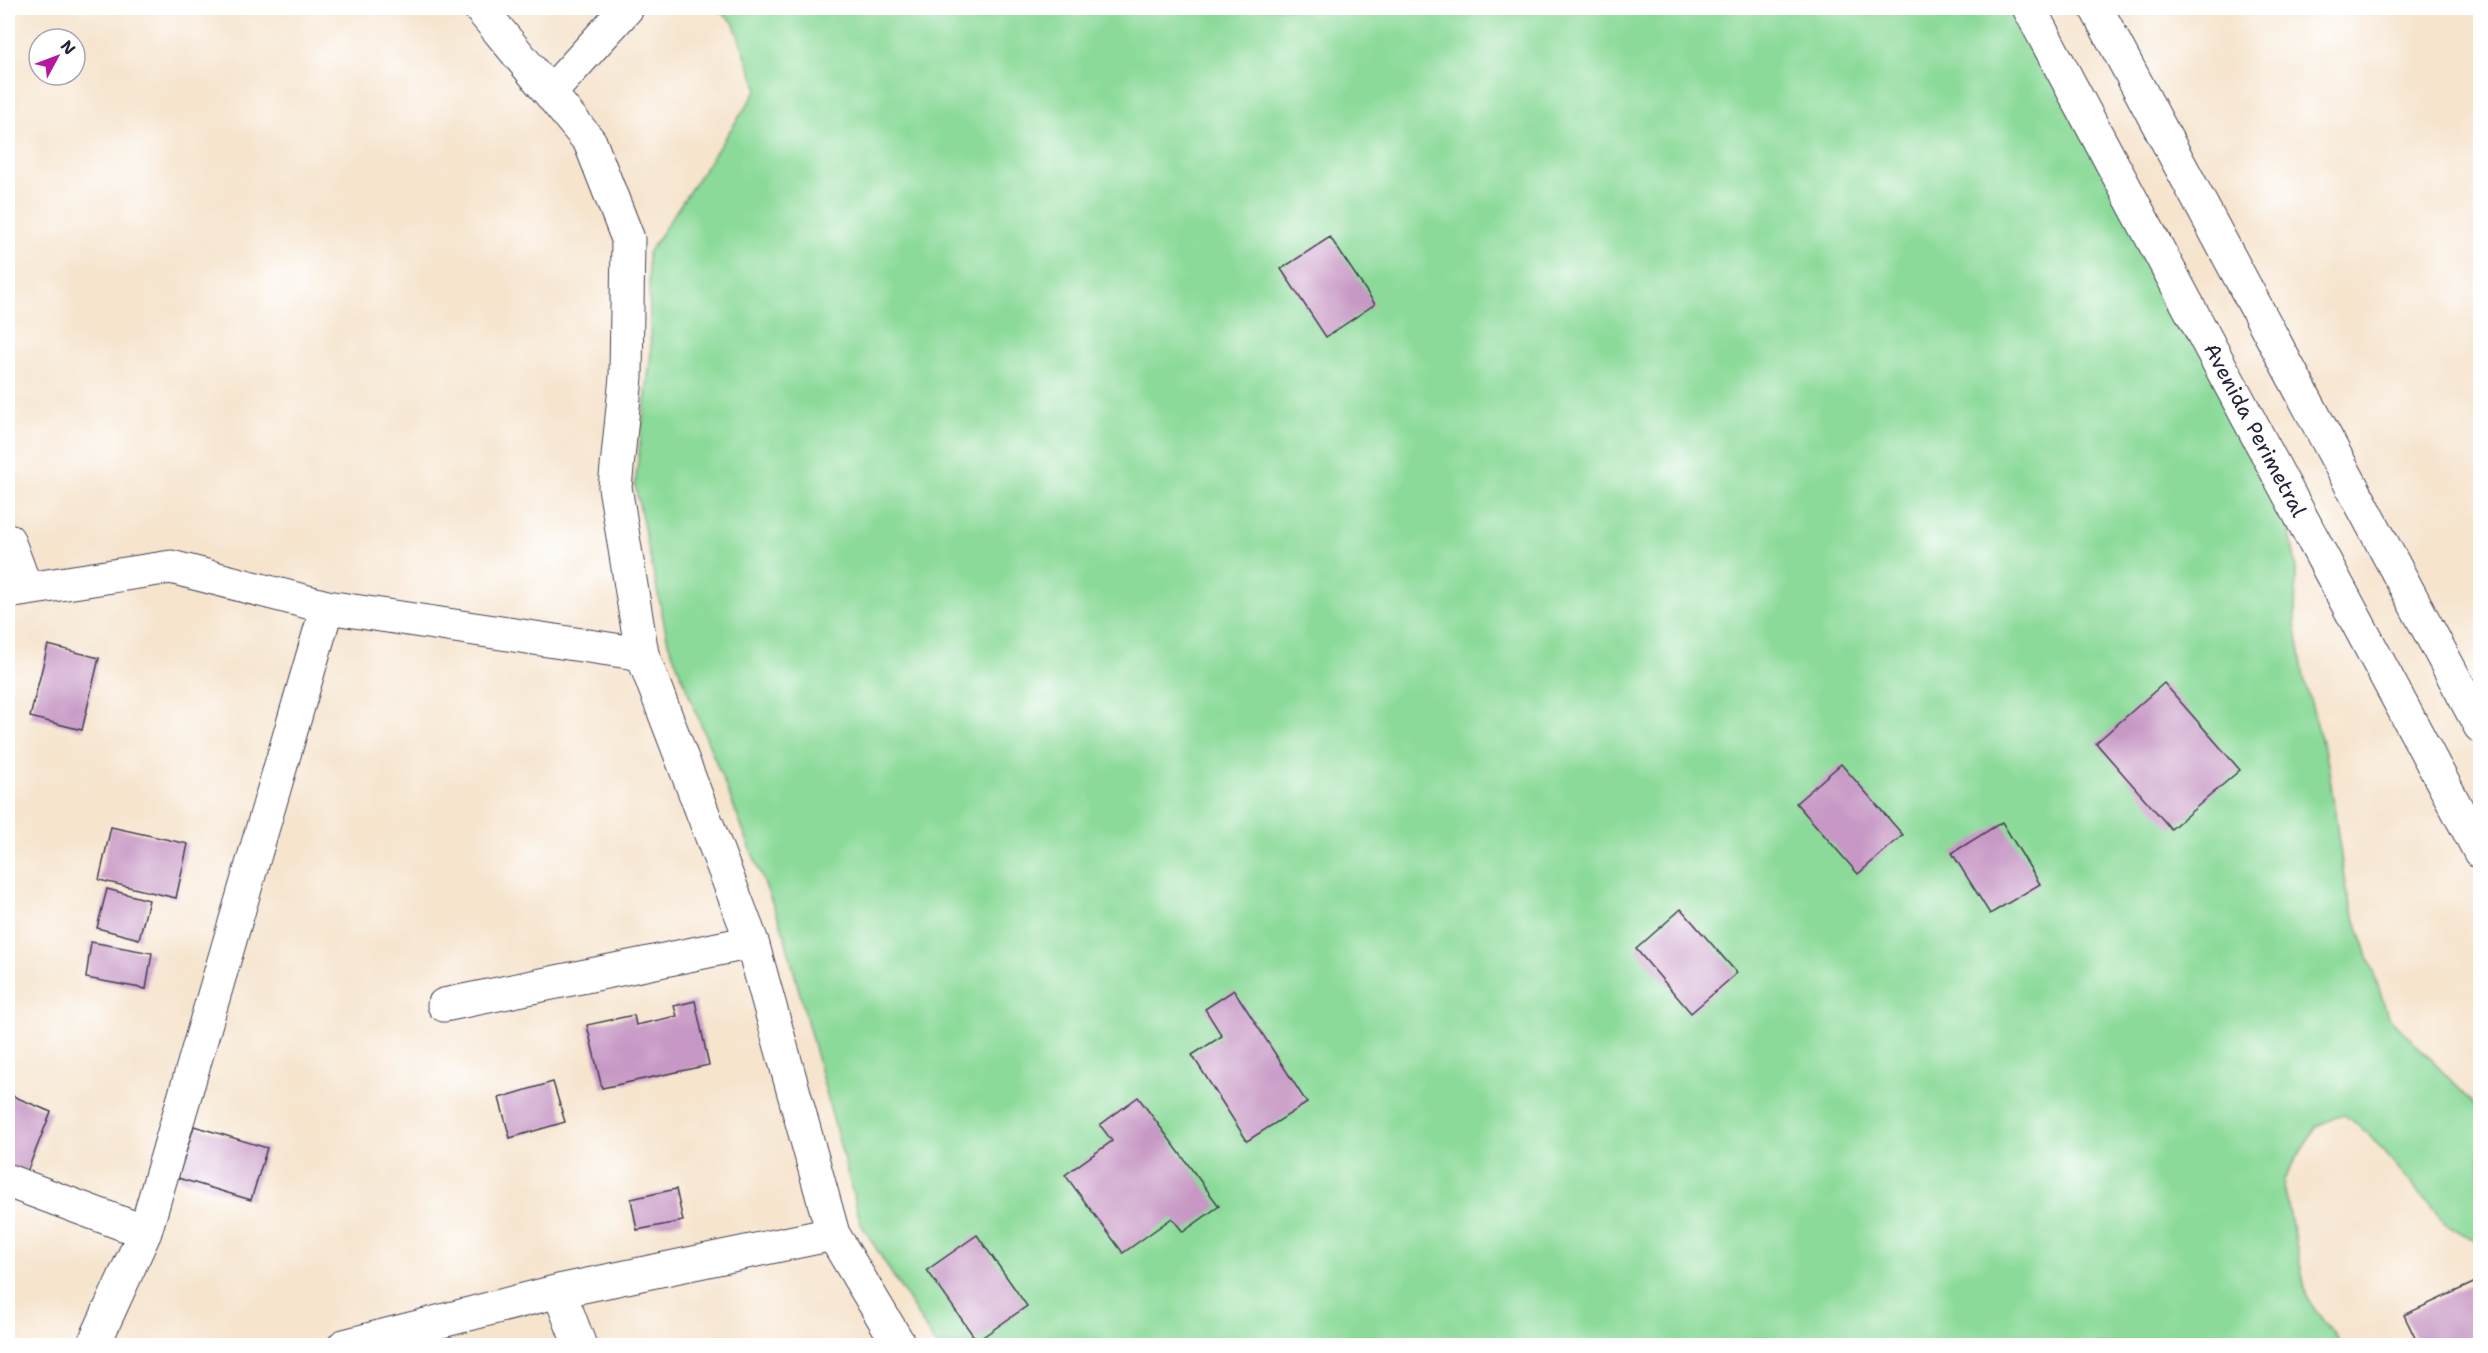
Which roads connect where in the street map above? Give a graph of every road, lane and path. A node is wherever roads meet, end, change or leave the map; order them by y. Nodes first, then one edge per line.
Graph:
1 (480, 8) edge
2 (627, 8) edge
3 (2029, 8) edge
4 (2096, 8) edge
5 (549, 93) junction
6 (8, 540) edge
7 (17, 591) edge
8 (327, 607) junction
9 (642, 654) junction
10 (2481, 726) edge
11 (2481, 852) edge
12 (752, 942) junction
13 (444, 1005) dead end
14 (8, 1180) edge
15 (145, 1232) junction
16 (833, 1234) junction
17 (559, 1291) junction
18 (93, 1346) edge
19 (344, 1346) edge
20 (580, 1346) edge
21 (900, 1346) edge

1 - 5 street
2 - 5 street
3 - 11 street, Avenida Perimetral
4 - 10 street
5 - 9 street
6 - 7 street
7 - 8 street
8 - 9 street
8 - 15 street
9 - 12 street
12 - 13 street
12 - 16 street
14 - 15 street
15 - 18 street
16 - 17 street
16 - 21 street
17 - 19 street
17 - 20 street

